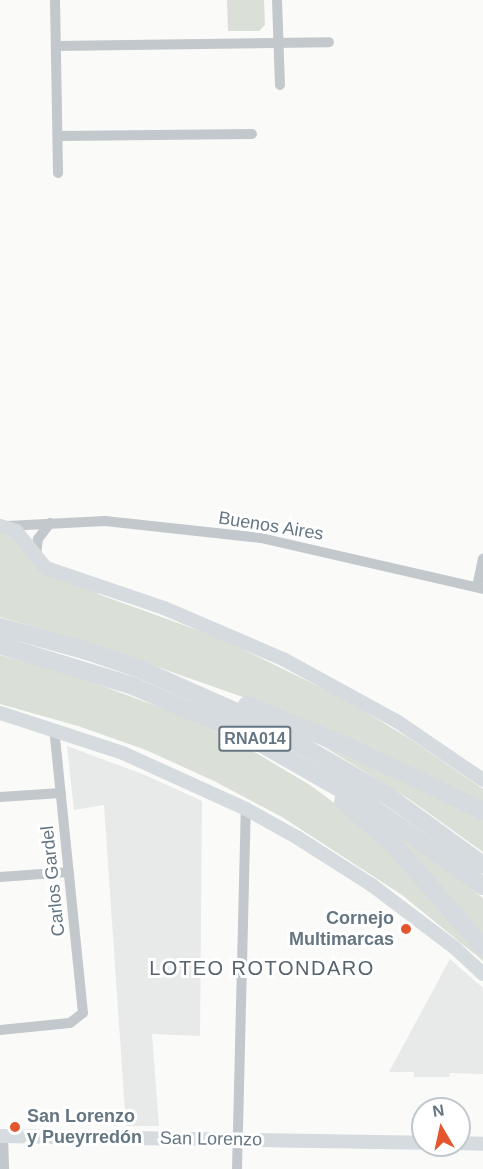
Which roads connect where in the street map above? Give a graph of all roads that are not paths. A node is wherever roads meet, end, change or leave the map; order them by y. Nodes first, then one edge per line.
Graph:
1 (55, 0) edge
2 (277, 0) edge
3 (329, 42) dead end
4 (279, 43) junction
5 (56, 46) junction
6 (280, 85) dead end
7 (252, 134) dead end
8 (58, 136) junction
9 (58, 173) dead end
10 (50, 523) junction
11 (2, 526) edge
12 (36, 557) junction
13 (483, 560) edge
14 (480, 588) edge
15 (0, 627) edge
16 (0, 645) edge
17 (141, 670) junction
18 (0, 713) edge
19 (54, 729) junction
20 (282, 754) junction
21 (483, 780) edge
22 (61, 793) junction
23 (0, 797) edge
24 (246, 809) junction
25 (483, 811) edge
26 (483, 865) edge
27 (69, 872) junction
28 (0, 877) edge
29 (483, 886) edge
30 (483, 947) edge
31 (483, 974) edge
32 (0, 1030) edge
33 (1, 1136) edge
34 (238, 1140) junction
35 (411, 1143) edge
36 (4, 1169) edge
37 (237, 1169) edge

1 - 5 street
2 - 4 street
3 - 4 street
4 - 5 street
4 - 6 street
5 - 8 street
7 - 8 street
8 - 9 street
10 - 11 street, Buenos Aires
10 - 12 street
10 - 14 street, Buenos Aires
11 - 12 street
12 - 21 street
13 - 14 street
15 - 17 highway, RNA014
16 - 20 highway, RNA014
17 - 25 highway
17 - 26 highway, RNA014
18 - 19 street
19 - 22 street, Carlos Gardel
19 - 24 street
20 - 29 highway, RNA014
20 - 30 highway
22 - 23 street
22 - 27 street, Carlos Gardel
24 - 31 street
24 - 34 street
27 - 28 street
27 - 32 street, Carlos Gardel
33 - 34 street, San Lorenzo
33 - 36 street
34 - 35 street, San Lorenzo
34 - 37 street

